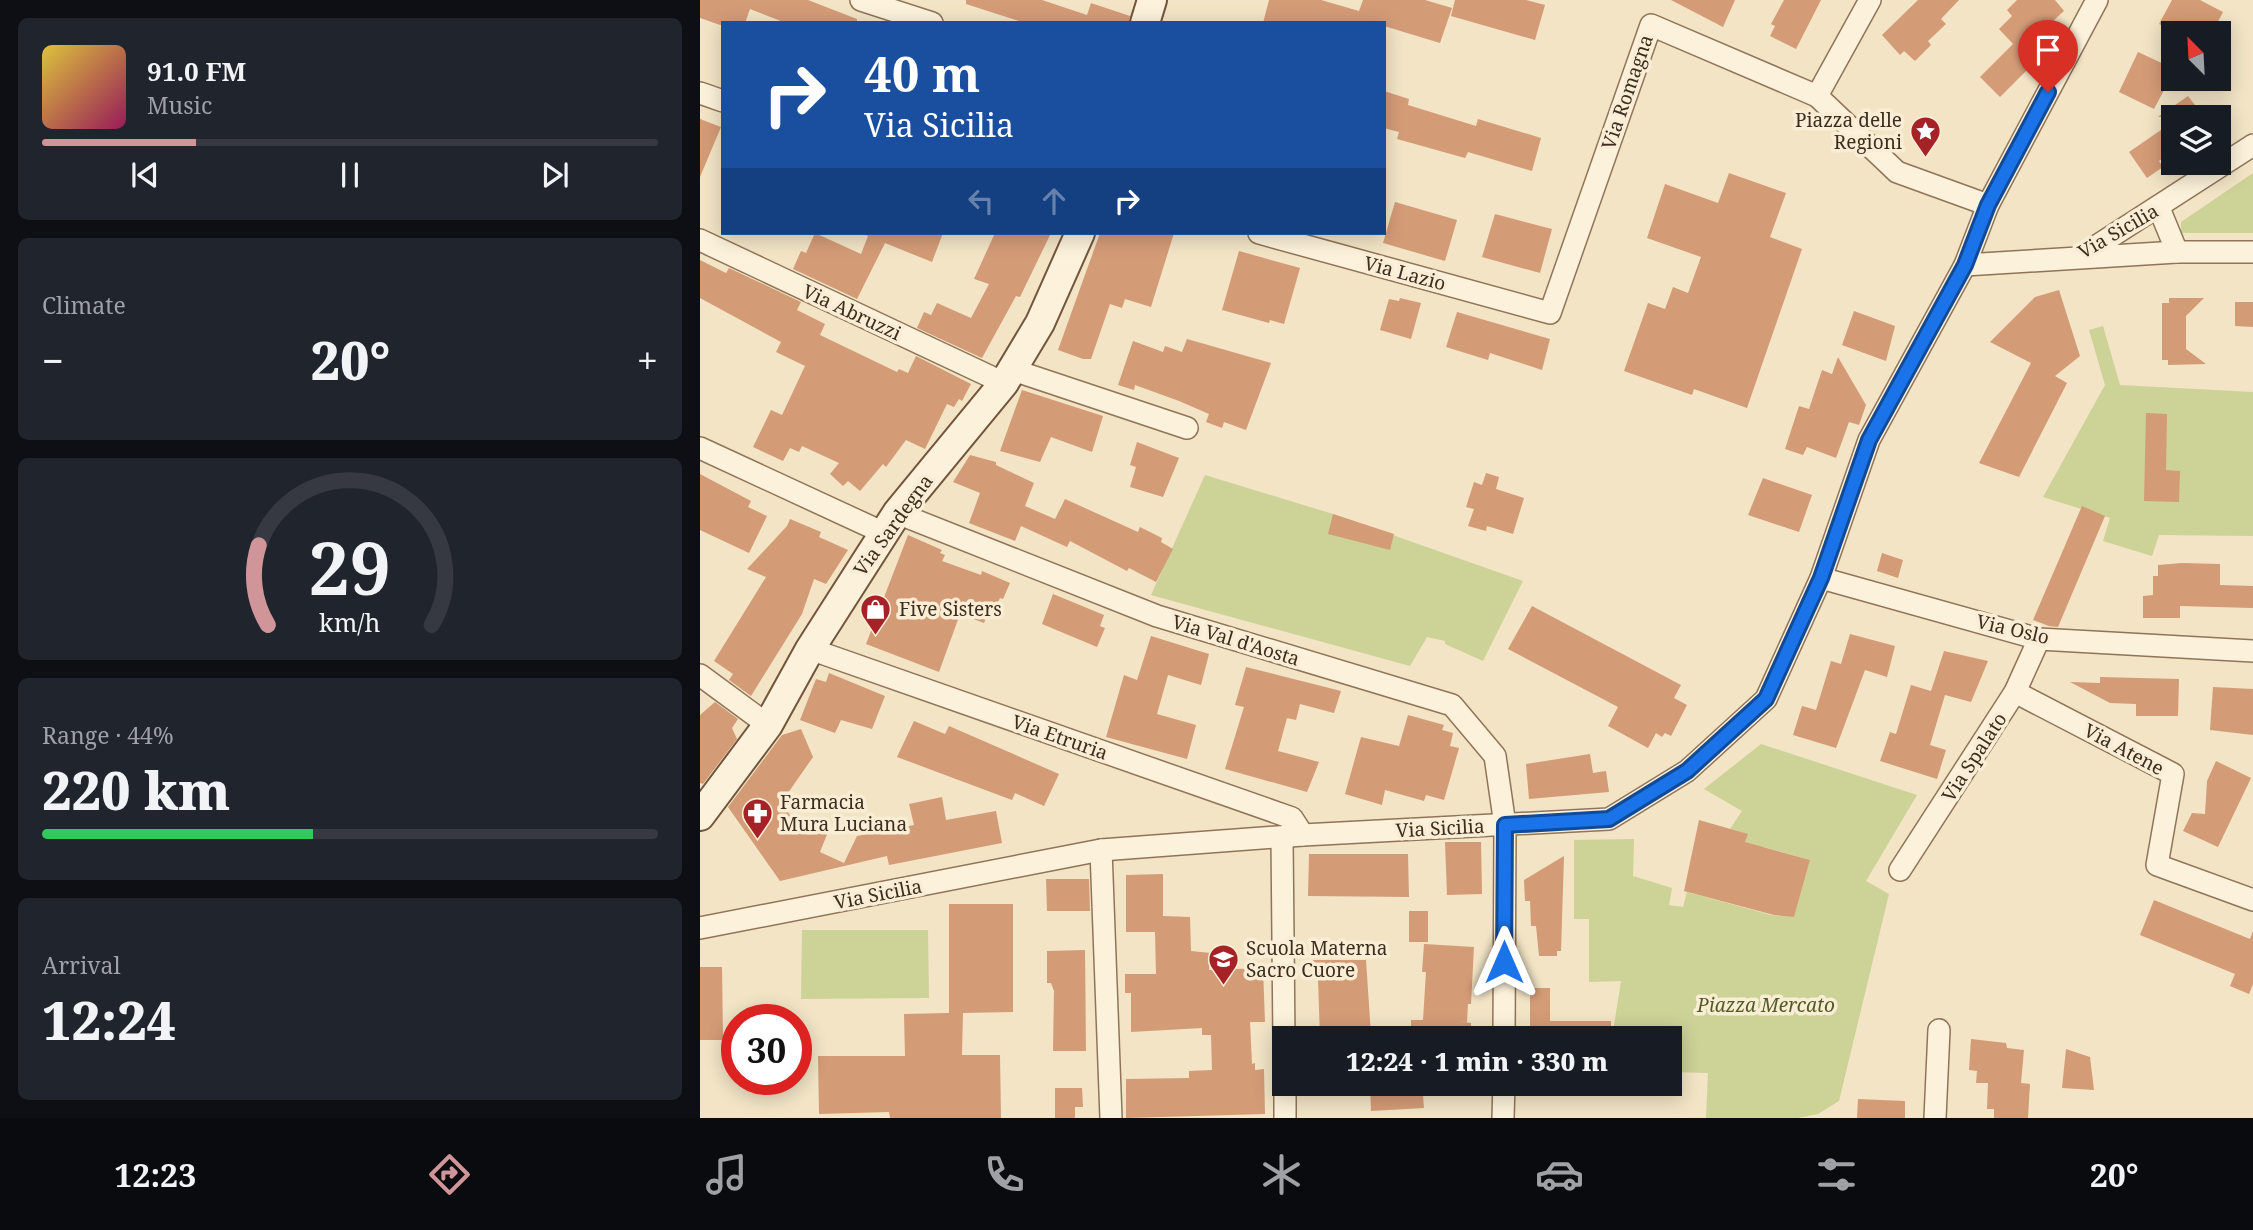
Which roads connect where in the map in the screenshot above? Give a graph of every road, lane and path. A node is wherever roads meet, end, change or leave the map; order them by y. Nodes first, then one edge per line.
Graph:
1 (861, 0) edge
2 (1152, 0) edge
3 (1870, 0) edge
4 (2097, 0) edge
5 (926, 21) edge
6 (1146, 21) edge
7 (700, 93) edge
8 (1817, 96) junction
9 (721, 100) edge
10 (2253, 145) edge
11 (1988, 205) junction
12 (2159, 208) junction
13 (1076, 235) edge
14 (1266, 235) edge
15 (700, 240) edge
16 (2177, 252) junction
17 (2253, 252) edge
18 (2079, 257) junction
19 (1965, 265) junction
20 (1550, 313) joint
21 (1009, 377) junction
22 (1187, 428) dead end
23 (700, 447) edge
24 (890, 523) junction
25 (1821, 578) junction
26 (2039, 639) junction
27 (810, 649) junction
28 (2253, 651) edge
29 (700, 675) edge
30 (2015, 692) junction
31 (768, 725) junction
32 (700, 816) edge
33 (1505, 825) junction
34 (1293, 836) junction
35 (1101, 850) junction
36 (1900, 870) dead end
37 (2253, 900) edge
38 (700, 928) edge
39 (1285, 1026) edge
40 (1504, 1026) edge
41 (1939, 1030) dead end
42 (1285, 1096) edge
43 (1503, 1096) edge
44 (1111, 1118) edge
45 (1285, 1118) edge
46 (1503, 1118) edge
47 (1935, 1118) edge

1 - 5 street
2 - 6 street
3 - 8 street
4 - 11 street
7 - 9 street
8 - 11 street
8 - 20 street, Via Romagna
10 - 12 street, Via Sicilia
11 - 19 street
12 - 16 street
12 - 18 street, Via Sicilia
13 - 21 street, Via Sardegna
14 - 20 street, Via Lazio
15 - 21 street, Via Abruzzi
16 - 17 street
16 - 18 street
18 - 19 street, Via Sicilia
19 - 25 street, Via Sicilia
21 - 22 street, Via Abruzzi
21 - 24 street, Via Sardegna
23 - 24 street, Via Val d'Aosta
24 - 27 street, Via Sardegna
24 - 33 street, Via Val d'Aosta
25 - 26 street, Via Oslo
25 - 33 street, Via Sicilia
26 - 28 street, Via Oslo
26 - 30 street, Via Spalato
27 - 31 street, Via Sardegna
27 - 34 street, Via Etruria
29 - 31 street
30 - 36 street, Via Spalato
30 - 37 street, Via Atene
31 - 32 street, Via Sardegna
33 - 34 street, Via Sicilia
33 - 40 street, Via Val d'Aosta
34 - 35 street, Via Sicilia
34 - 39 street
35 - 38 street, Via Sicilia
35 - 44 street
41 - 47 street
42 - 45 street
43 - 46 street

